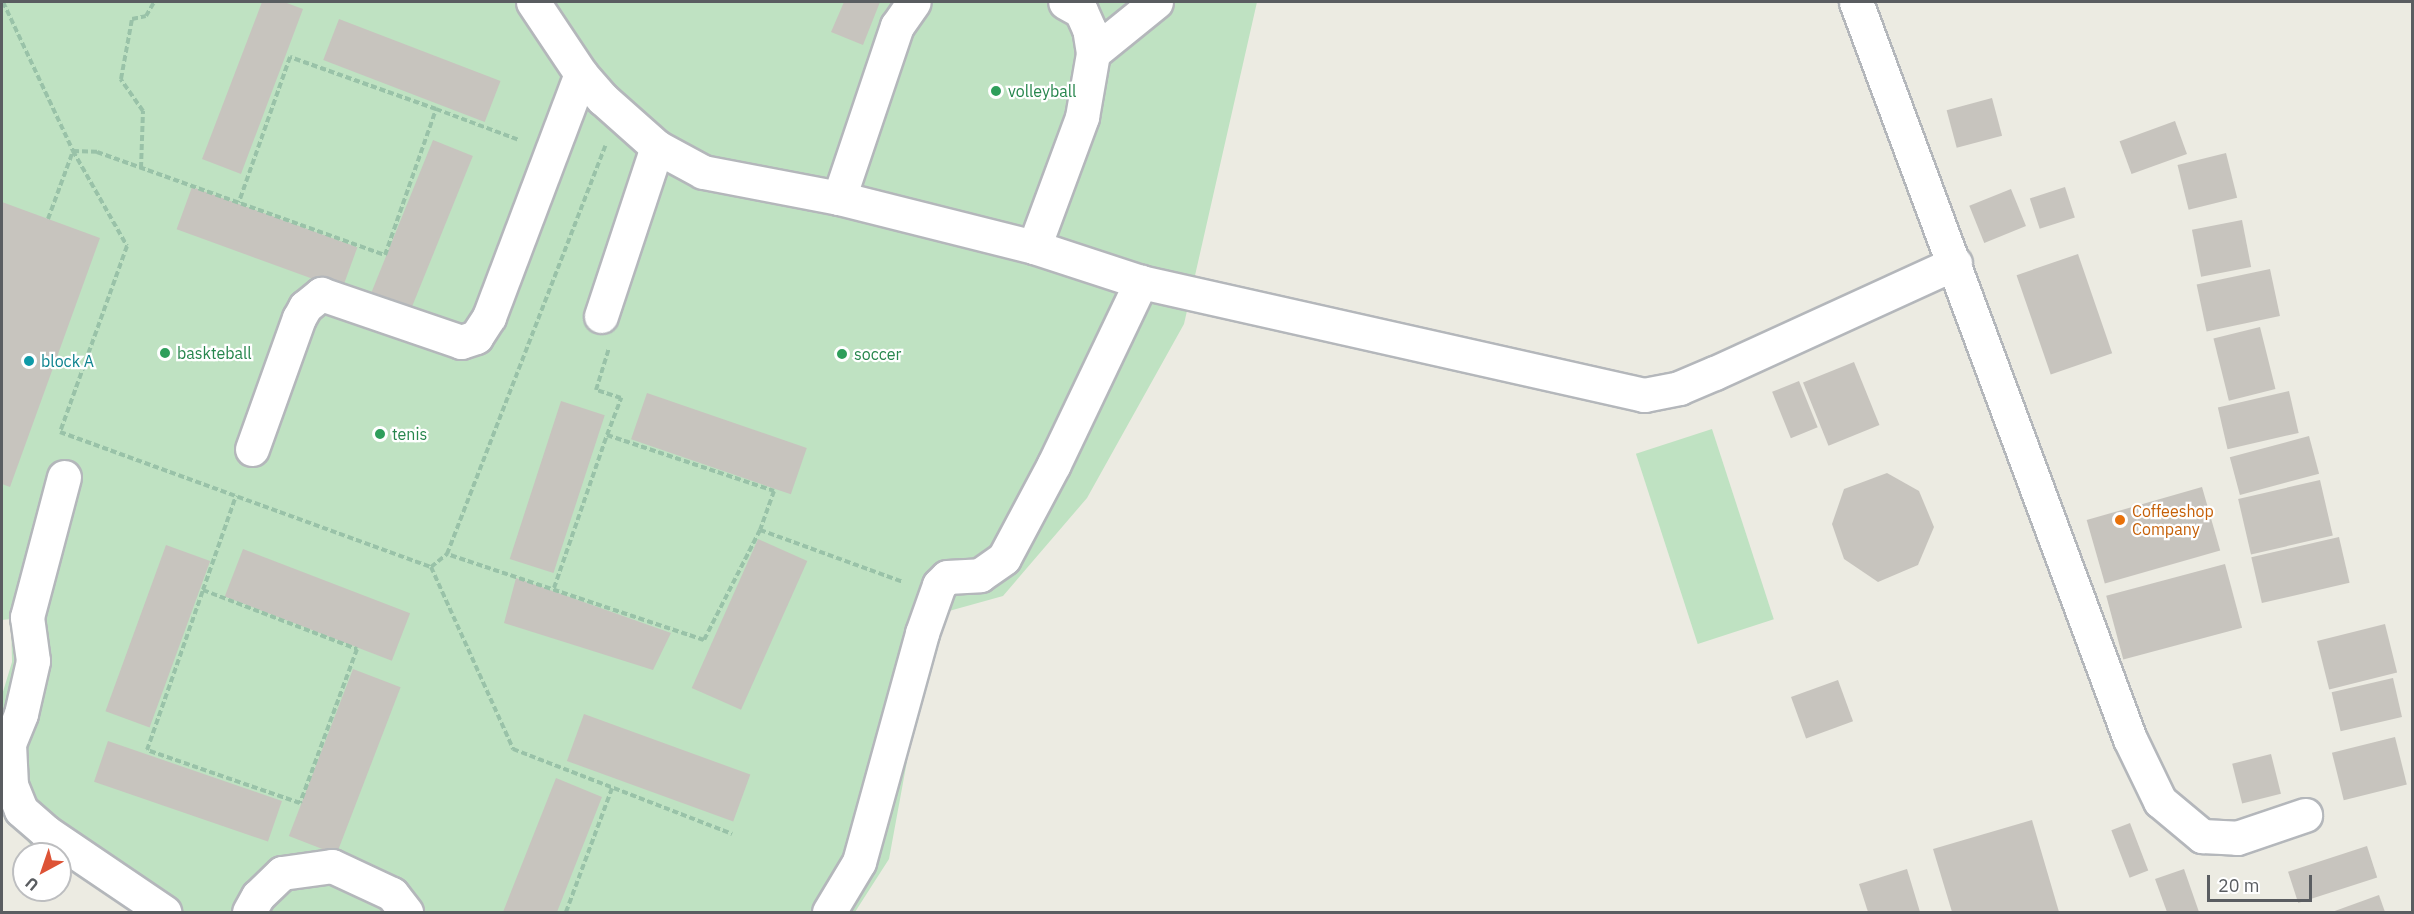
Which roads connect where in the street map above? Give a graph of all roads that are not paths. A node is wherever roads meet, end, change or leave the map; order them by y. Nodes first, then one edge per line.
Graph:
1 (533, 2) edge
2 (914, 2) edge
3 (1065, 2) edge
4 (1156, 2) edge
5 (1856, 2) edge
6 (1093, 53) junction
7 (581, 74) junction
8 (657, 147) junction
9 (839, 198) junction
10 (1034, 247) junction
11 (1955, 263) junction
12 (1141, 282) junction
13 (601, 316) road end
14 (252, 449) dead end
15 (64, 477) dead end
16 (2305, 815) dead end
17 (164, 912) edge
18 (249, 912) edge
19 (406, 912) edge
20 (829, 912) edge

1 - 7 lane
2 - 9 lane
3 - 6 lane
4 - 6 lane
5 - 11 lane
6 - 10 lane
7 - 8 lane
7 - 14 lane
8 - 9 lane
8 - 13 lane
9 - 10 lane
10 - 12 lane
11 - 12 lane
11 - 16 lane
12 - 20 lane
15 - 17 lane
18 - 19 lane

